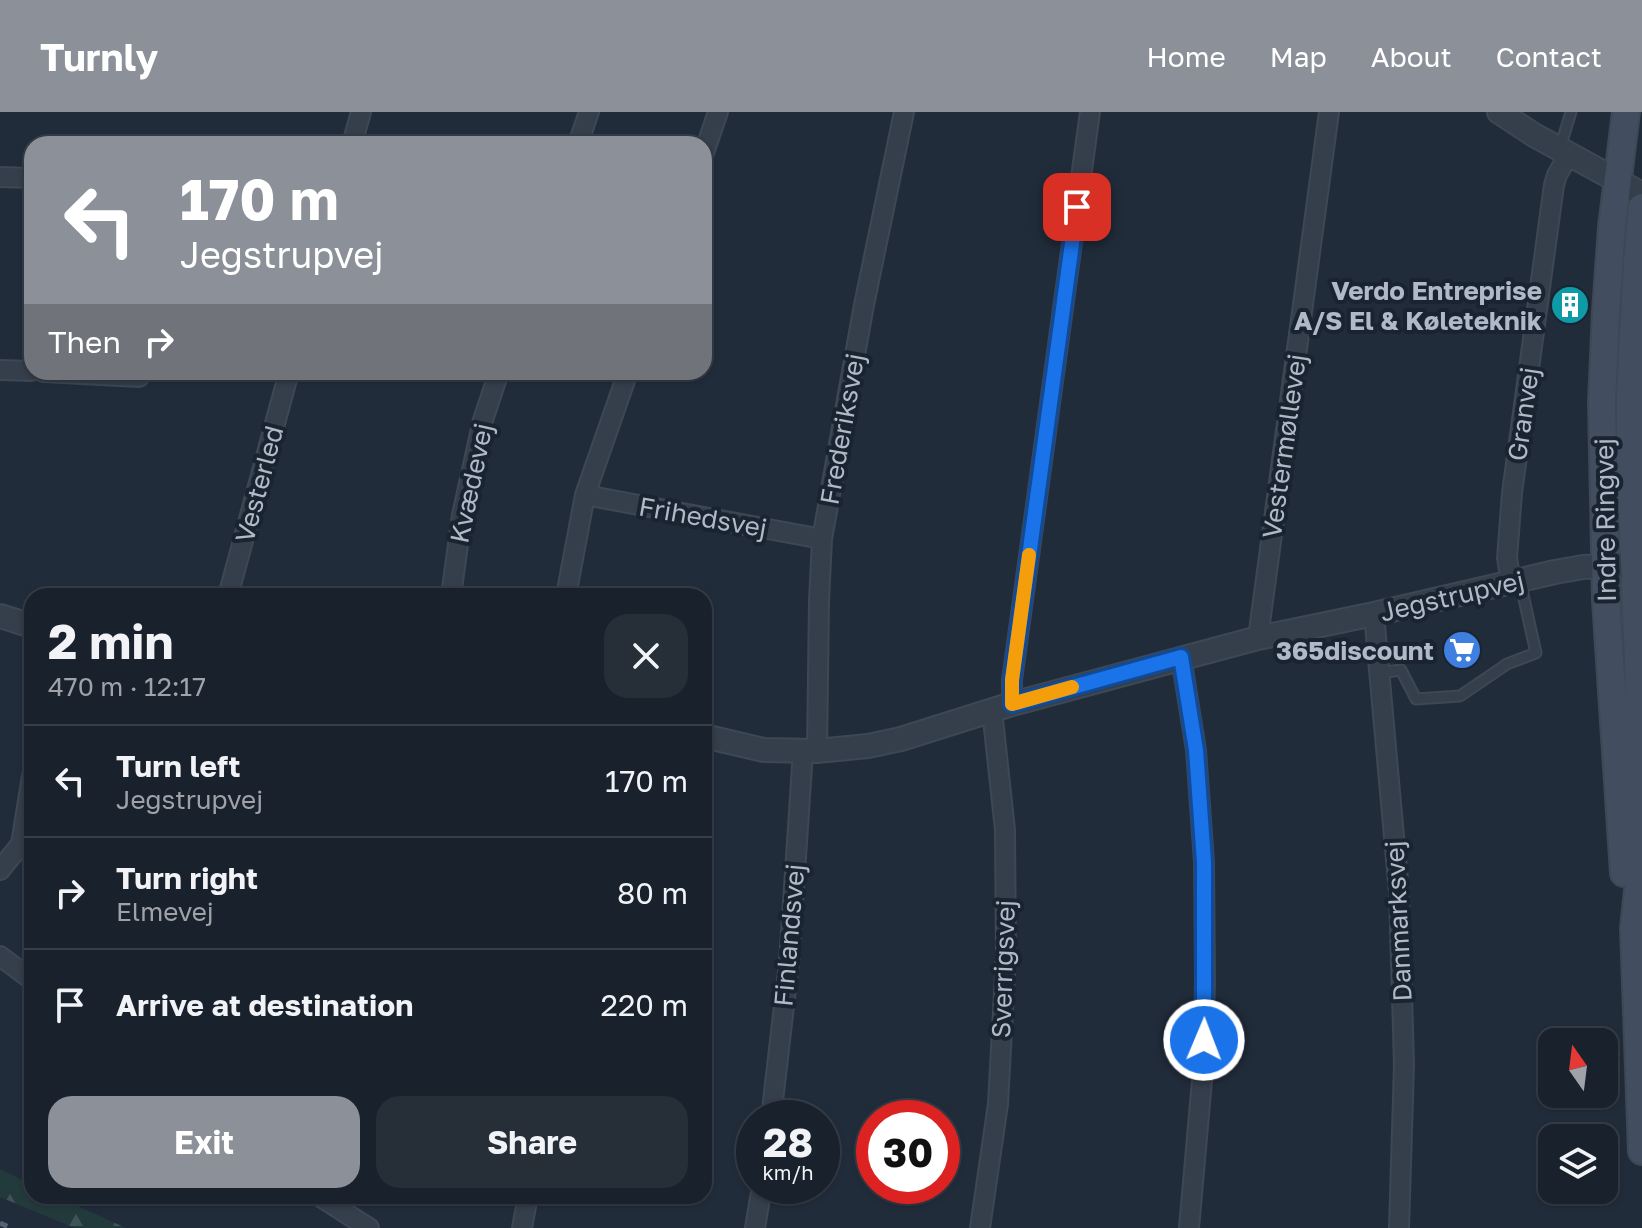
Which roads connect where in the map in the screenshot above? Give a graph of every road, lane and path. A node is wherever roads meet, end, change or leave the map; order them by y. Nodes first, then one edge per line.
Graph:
1 (361, 112) edge
2 (589, 112) edge
3 (718, 112) edge
4 (904, 112) edge
5 (1090, 112) edge
6 (1329, 112) edge
7 (1559, 112) edge
8 (1626, 112) edge
9 (1571, 114) edge
10 (1510, 115) edge
11 (354, 136) edge
12 (581, 136) edge
13 (710, 136) edge
14 (1564, 151) junction
15 (0, 177) edge
16 (24, 178) edge
17 (1617, 180) junction
18 (1642, 194) edge
19 (1642, 207) edge
20 (0, 370) edge
21 (24, 371) edge
22 (287, 380) edge
23 (496, 380) edge
24 (625, 380) edge
25 (585, 495) junction
26 (822, 539) junction
27 (1638, 565) edge
28 (1605, 566) junction
29 (1516, 581) junction
30 (230, 588) edge
31 (452, 588) edge
32 (568, 588) edge
33 (1374, 614) junction
34 (0, 616) edge
35 (24, 624) edge
36 (1258, 638) junction
37 (1181, 657) junction
38 (1379, 673) junction
39 (1002, 707) junction
40 (712, 738) edge
41 (810, 751) junction
42 (24, 825) edge
43 (0, 870) edge
44 (1634, 928) junction
45 (0, 956) edge
46 (24, 974) edge
47 (773, 1100) edge
48 (1642, 1151) edge
49 (332, 1204) edge
50 (526, 1204) edge
51 (759, 1204) edge
52 (369, 1228) edge
53 (522, 1228) edge
54 (755, 1228) edge
55 (980, 1228) edge
56 (1189, 1228) edge
57 (1399, 1228) edge

1 - 11 street
2 - 12 street
3 - 13 street
4 - 26 street, Frederiksvej
5 - 39 street, Sverrigsvej
6 - 36 street, Vestermøllevej
7 - 9 lane
8 - 17 main road, Indre Ringvej
9 - 14 lane
10 - 14 street
14 - 17 street
14 - 29 street, Granvej
15 - 16 street
17 - 18 street
17 - 28 main road, Indre Ringvej
19 - 27 main road, Indre Ringvej
20 - 21 street
22 - 30 street, Vesterled
23 - 31 street, Kvædevej
24 - 25 street
25 - 26 street, Frihedsvej
25 - 32 street
26 - 41 street, Frederiksvej
27 - 28 street, Jegstrupvej
27 - 44 main road, Indre Ringvej
28 - 29 street, Jegstrupvej
28 - 44 main road, Indre Ringvej
29 - 33 street, Jegstrupvej
29 - 38 lane
33 - 36 street, Jegstrupvej
33 - 38 street, Danmarksvej
34 - 35 street
36 - 37 street, Jegstrupvej
37 - 39 street, Jegstrupvej
37 - 56 street
38 - 57 street, Danmarksvej
39 - 41 street, Jegstrupvej
39 - 55 street, Sverrigsvej
40 - 41 street, Jegstrupvej
41 - 47 street, Finlandsvej
42 - 43 street
44 - 48 main road, Indre Ringvej
45 - 46 street
49 - 52 street
50 - 53 street
51 - 54 street

